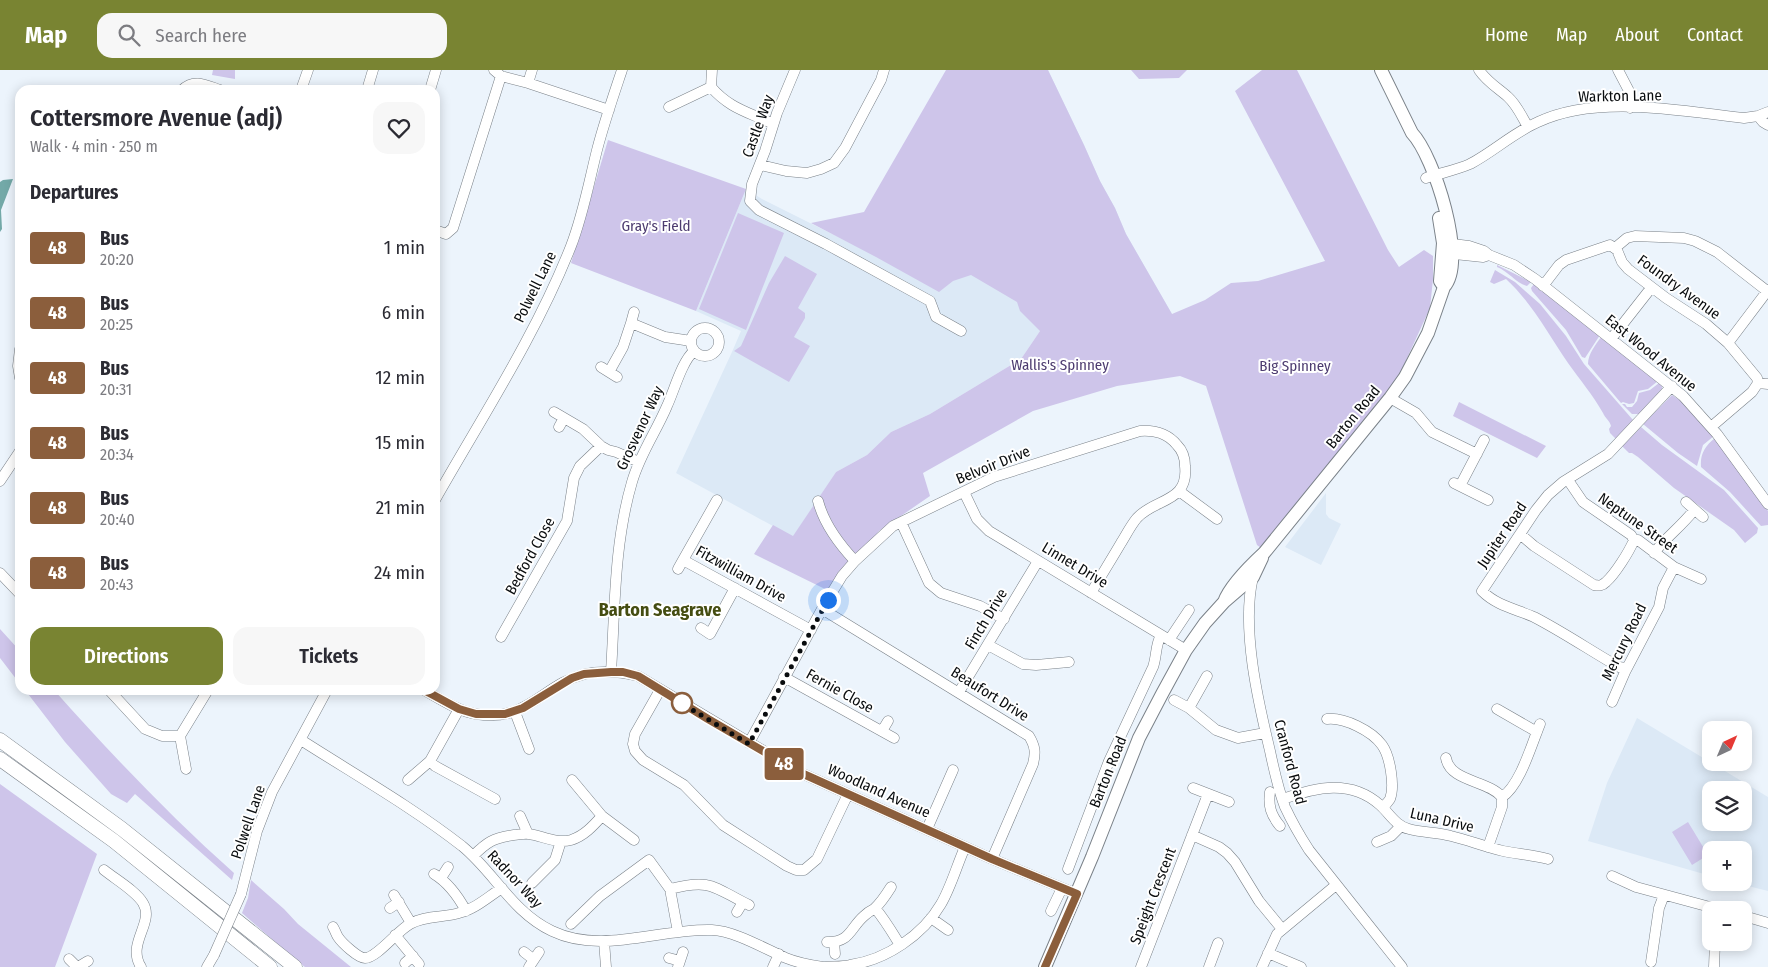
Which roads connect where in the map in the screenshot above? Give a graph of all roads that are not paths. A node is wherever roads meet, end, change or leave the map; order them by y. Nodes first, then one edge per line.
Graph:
1 (308, 70) edge
2 (373, 70) edge
3 (436, 70) edge
4 (532, 70) edge
5 (622, 70) edge
6 (712, 70) edge
7 (795, 70) edge
8 (884, 70) edge
9 (1380, 70) edge
10 (1479, 70) edge
11 (1618, 70) edge
12 (498, 73) edge
13 (528, 83) junction
14 (191, 85) edge
15 (206, 85) edge
16 (303, 85) edge
17 (368, 85) edge
18 (432, 85) edge
19 (711, 87) junction
20 (669, 106) dead end
21 (1630, 108) junction
22 (608, 110) junction
23 (1768, 112) edge
24 (1758, 116) junction
25 (773, 124) junction
26 (1768, 125) edge
27 (1528, 127) junction
28 (760, 164) junction
29 (1430, 177) junction
30 (440, 232) edge
31 (1447, 248) junction
32 (1615, 248) junction
33 (1543, 286) junction
34 (1651, 288) junction
35 (1767, 291) edge
36 (962, 332) dead end
37 (1611, 339) junction
38 (1728, 343) junction
39 (609, 372) dead end
40 (1763, 384) edge
41 (1672, 386) junction
42 (1390, 398) junction
43 (554, 412) dead end
44 (1711, 427) junction
45 (1484, 440) dead end
46 (601, 446) junction
47 (1477, 454) junction
48 (15, 458) edge
49 (639, 462) junction
50 (1568, 480) junction
51 (0, 481) edge
52 (440, 491) edge
53 (1179, 491) junction
54 (964, 492) junction
55 (1488, 500) dead end
56 (818, 501) dead end
57 (1686, 502) dead end
58 (1768, 504) edge
59 (716, 506) dead end
60 (1694, 510) junction
61 (1703, 517) dead end
62 (1217, 520) dead end
63 (901, 522) junction
64 (1520, 534) junction
65 (1634, 540) junction
66 (1654, 553) junction
67 (1038, 560) junction
68 (855, 561) junction
69 (1674, 567) junction
70 (0, 573) edge
71 (1701, 579) dead end
72 (1247, 582) junction
73 (15, 585) edge
74 (735, 588) junction
75 (1092, 593) junction
76 (822, 609) junction
77 (1189, 610) dead end
78 (1004, 619) junction
79 (810, 630) junction
80 (507, 633) dead end
81 (710, 633) dead end
82 (1165, 638) junction
83 (988, 645) junction
84 (1186, 650) junction
85 (1069, 662) dead end
86 (1628, 666) junction
87 (611, 672) junction
88 (1207, 676) dead end
89 (784, 677) junction
90 (660, 690) junction
91 (959, 692) junction
92 (114, 695) edge
93 (205, 695) edge
94 (324, 695) edge
95 (433, 695) edge
96 (1174, 700) dead end
97 (1612, 702) dead end
98 (1188, 708) junction
99 (459, 709) junction
100 (1497, 710) dead end
101 (515, 712) junction
102 (1327, 719) dead end
103 (888, 721) dead end
104 (882, 731) junction
105 (1265, 733) junction
106 (180, 736) junction
107 (894, 738) dead end
108 (0, 740) edge
109 (301, 740) junction
110 (749, 744) junction
111 (528, 749) dead end
112 (1446, 758) dead end
113 (0, 759) edge
114 (430, 761) junction
115 (186, 769) dead end
116 (953, 770) dead end
117 (408, 780) dead end
118 (572, 780) dead end
119 (1193, 788) dead end
120 (1270, 792) dead end
121 (848, 794) junction
122 (1208, 794) junction
123 (1502, 797) junction
124 (487, 798) dead end
125 (1229, 802) dead end
126 (1284, 802) junction
127 (1382, 808) junction
128 (1271, 810) junction
129 (520, 816) dead end
130 (602, 816) junction
131 (1280, 826) dead end
132 (1401, 826) junction
133 (927, 829) junction
134 (528, 834) junction
135 (1192, 835) junction
136 (634, 840) dead end
137 (561, 841) junction
138 (1377, 842) dead end
139 (1488, 846) junction
140 (965, 847) junction
141 (473, 856) junction
142 (992, 859) junction
143 (1548, 859) dead end
144 (448, 867) dead end
145 (1068, 869) dead end
146 (104, 870) dead end
147 (1612, 876) dead end
148 (534, 878) dead end
149 (1336, 885) junction
150 (892, 886) dead end
151 (502, 888) junction
152 (1062, 888) junction
153 (670, 890) junction
154 (1077, 894) junction
155 (1664, 895) junction
156 (394, 902) dead end
157 (1702, 905) edge
158 (875, 908) junction
159 (466, 911) junction
160 (737, 912) dead end
161 (1051, 912) dead end
162 (931, 918) junction
163 (1752, 918) edge
164 (577, 921) dead end
165 (411, 923) junction
166 (1768, 923) edge
167 (333, 927) dead end
168 (1282, 929) junction
169 (948, 930) dead end
170 (678, 932) junction
171 (395, 935) junction
172 (604, 941) junction
173 (1218, 942) dead end
174 (900, 945) junction
175 (1715, 951) edge
176 (524, 952) dead end
177 (1268, 953) junction
178 (779, 954) junction
179 (835, 954) dead end
180 (669, 958) dead end
181 (69, 959) dead end
182 (534, 960) edge
183 (680, 960) edge
184 (88, 961) dead end
185 (412, 961) dead end
186 (1652, 962) dead end
187 (866, 965) edge
188 (1213, 966) edge
189 (77, 967) edge
190 (141, 967) edge
191 (206, 967) edge
192 (270, 967) edge
193 (295, 967) edge
194 (606, 967) edge
195 (773, 967) edge
196 (823, 967) edge
197 (1045, 967) edge
198 (1141, 967) edge
199 (1262, 967) edge
200 (1301, 967) edge
201 (1402, 967) edge
202 (1714, 967) edge

1 - 16 street
2 - 17 street
3 - 18 street
4 - 13 street
5 - 22 street, Polwell Lane
6 - 19 street
7 - 25 street, Castle Way
8 - 28 street
9 - 29 main road, Barton Road
10 - 27 street
11 - 21 street
12 - 13 street
12 - 30 street
13 - 22 street
14 - 15 street
19 - 20 street
19 - 25 street
21 - 24 street, Warkton Lane
21 - 27 street, Warkton Lane
22 - 52 street, Polwell Lane
23 - 24 street, Warkton Lane
24 - 26 street
25 - 28 street, Castle Way
27 - 29 street, Warkton Lane
28 - 36 street, Castle Way
29 - 31 main road, Barton Road
31 - 33 street, East Wood Avenue
31 - 42 main road, Barton Road
32 - 33 street
32 - 34 street, Foundry Avenue
32 - 35 street
33 - 37 street, East Wood Avenue
34 - 37 street
34 - 38 street, Foundry Avenue
35 - 38 street
37 - 41 street, East Wood Avenue
38 - 40 street, Foundry Avenue
39 - 49 street, Grosvenor Way
40 - 44 street
41 - 44 street, East Wood Avenue
41 - 50 street, Jupiter Road
42 - 47 street
42 - 72 main road, Barton Road
43 - 46 street
44 - 58 street, East Wood Avenue
45 - 47 street
46 - 49 street
46 - 80 street, Bedford Close
47 - 55 street
48 - 51 street
49 - 87 street, Grosvenor Way
50 - 64 street, Jupiter Road
50 - 65 street, Neptune Street
53 - 54 street, Belvoir Drive
53 - 62 street
53 - 75 street
54 - 63 street, Belvoir Drive
54 - 67 street, Linnet Drive
56 - 68 street
57 - 60 street
59 - 74 street, Fitzwilliam Drive
60 - 61 street
60 - 66 street
63 - 68 street, Belvoir Drive
63 - 78 street
64 - 65 street
64 - 86 street, Jupiter Road
65 - 66 street, Neptune Street
66 - 69 street, Neptune Street
67 - 75 street, Linnet Drive
67 - 78 street, Finch Drive
68 - 76 street, Belvoir Drive
69 - 71 street, Neptune Street
69 - 86 street, Mercury Road
70 - 73 street
72 - 84 main road, Barton Road
72 - 105 street, Cranford Road
74 - 79 street, Fitzwilliam Drive
74 - 81 street
75 - 82 street, Linnet Drive
76 - 79 street, Belvoir Drive
76 - 91 street, Beaufort Drive
77 - 82 street, Barton Road
78 - 83 street, Finch Drive
79 - 89 street, Belvoir Drive
82 - 84 street, Linnet Drive
82 - 145 street, Barton Road
83 - 85 street
83 - 91 street, Finch Drive
84 - 154 main road, Barton Road
86 - 97 street, Mercury Road
87 - 90 street, Woodland Avenue
87 - 101 street, Woodland Avenue
88 - 98 street
89 - 104 street, Fernie Close
89 - 110 street, Belvoir Drive
90 - 110 street, Woodland Avenue
90 - 121 street
91 - 142 street, Beaufort Drive
92 - 106 street
93 - 106 street
94 - 109 street, Polwell Lane
95 - 99 street
96 - 98 street
98 - 105 street
99 - 101 street
99 - 114 street
100 - 123 street
101 - 111 street
102 - 127 street
103 - 104 street, Fernie Close
104 - 107 street, Fernie Close
105 - 126 street, Cranford Road
106 - 115 street
108 - 193 highway
109 - 141 street, Radnor Way
109 - 191 street, Polwell Lane, bridge
110 - 121 street, Woodland Avenue
112 - 123 street
113 - 192 highway
114 - 117 street
114 - 124 street
116 - 133 street
118 - 130 street
119 - 122 street
120 - 128 street
121 - 133 street, Woodland Avenue
122 - 125 street
122 - 135 street, Speight Crescent
123 - 139 street
126 - 127 street, Luna Drive
126 - 128 street, Luna Drive
126 - 149 street, Cranford Road
127 - 132 street, Luna Drive
128 - 131 street
129 - 134 street
130 - 136 street
130 - 137 street
132 - 138 street
132 - 139 street, Luna Drive
133 - 140 street, Woodland Avenue
134 - 137 street
134 - 141 street
135 - 168 street, Speight Crescent
135 - 198 street, Speight Crescent
137 - 148 street
139 - 143 street, Luna Drive
140 - 142 street, Woodland Avenue
140 - 162 street, Radnor Way
141 - 151 street, Radnor Way
142 - 152 street, Woodland Avenue
144 - 159 street
146 - 190 street
147 - 155 street
149 - 168 street
149 - 201 street, Cranford Road
150 - 158 street
151 - 159 street
151 - 172 street, Radnor Way
152 - 154 street, Woodland Avenue
152 - 161 street
153 - 160 street
153 - 164 street
153 - 170 street
154 - 197 main road, Barton Road
155 - 157 street
155 - 186 street
156 - 165 street
158 - 174 street
158 - 179 street
159 - 165 street
162 - 169 street
162 - 174 street, Radnor Way
163 - 166 street
165 - 171 street
167 - 171 street
168 - 177 street
170 - 172 street, Radnor Way
170 - 178 street, Radnor Way
171 - 185 street
172 - 194 street
173 - 188 street
174 - 187 street, Radnor Way
175 - 202 street
176 - 182 street
177 - 199 street
177 - 200 street
178 - 195 street
178 - 196 street, Radnor Way
180 - 183 street
181 - 189 street
184 - 189 street
187 - 196 street, Radnor Way

